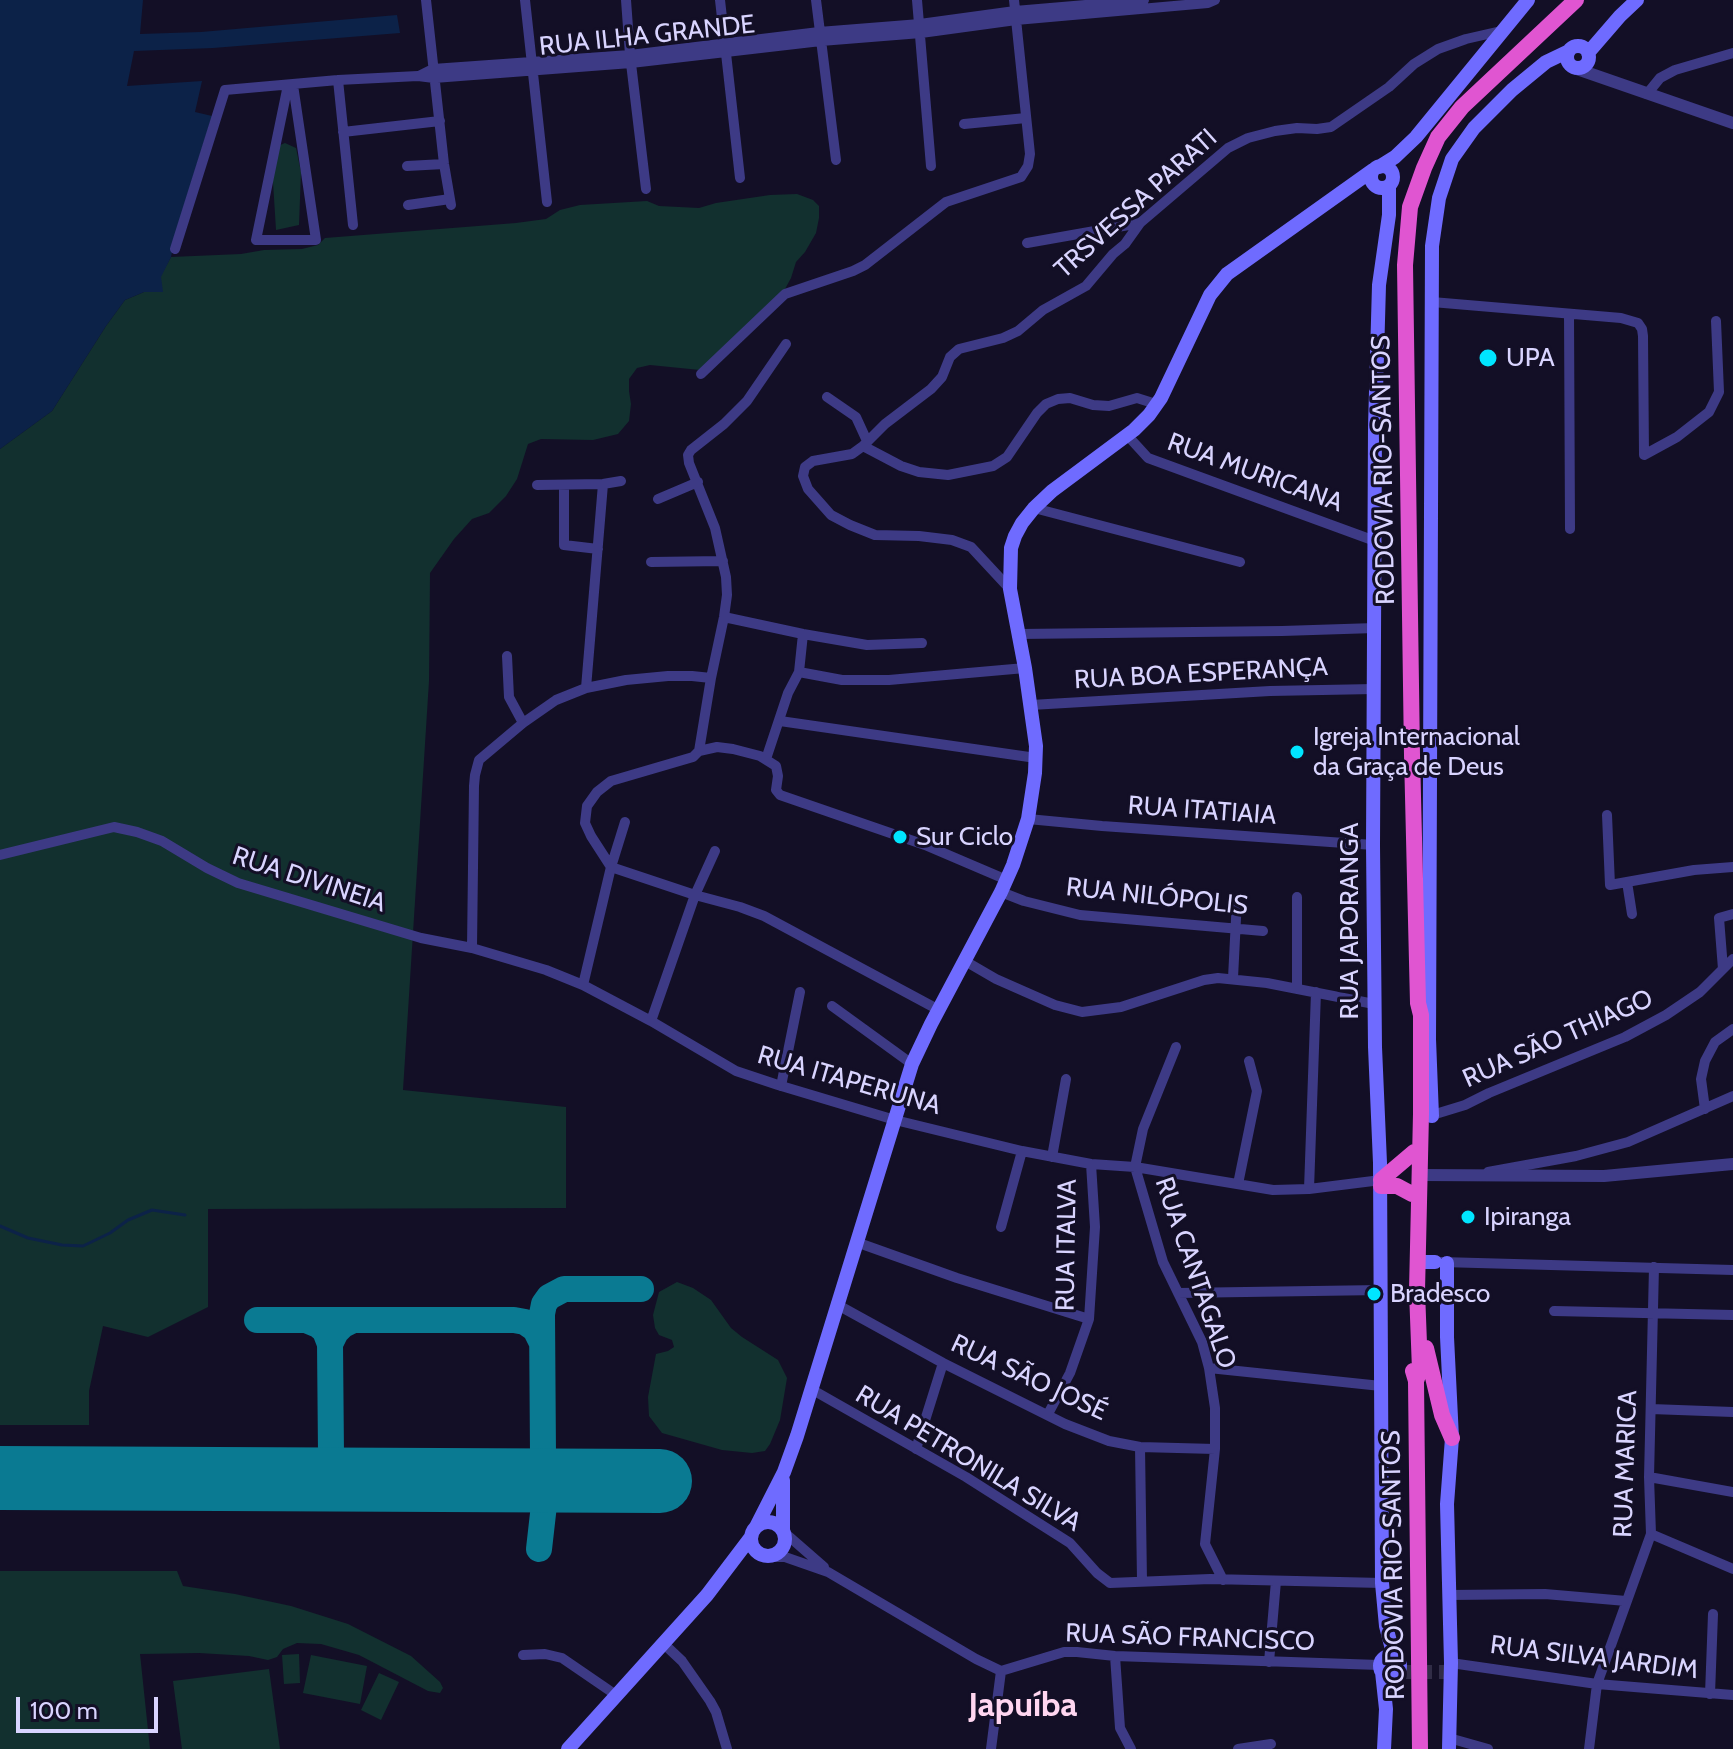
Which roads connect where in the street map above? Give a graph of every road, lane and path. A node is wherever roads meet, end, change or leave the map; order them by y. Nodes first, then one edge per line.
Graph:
1 (426, 0) edge
2 (525, 0) edge
3 (626, 0) edge
4 (720, 0) edge
5 (816, 0) edge
6 (917, 0) edge
7 (1144, 0) edge
8 (1528, 0) edge
9 (1576, 0) edge
10 (1637, 0) edge
11 (1210, 1) edge
12 (1112, 5) edge
13 (1015, 10) edge
14 (920, 28) junction
15 (1501, 31) junction
16 (820, 36) junction
17 (726, 48) junction
18 (1580, 52) junction
19 (1733, 53) edge
20 (631, 59) junction
21 (531, 66) junction
22 (1575, 68) junction
23 (1535, 70) junction
24 (434, 74) junction
25 (338, 80) junction
26 (1618, 84) junction
27 (291, 85) junction
28 (1647, 94) junction
29 (1026, 118) junction
30 (440, 121) junction
31 (1733, 123) edge
32 (964, 124) dead end
33 (343, 132) junction
34 (836, 160) dead end
35 (444, 164) junction
36 (407, 166) dead end
37 (931, 166) dead end
38 (740, 178) dead end
39 (1381, 179) junction
40 (646, 189) dead end
41 (547, 202) dead end
42 (408, 205) dead end
43 (1140, 223) junction
44 (353, 225) dead end
45 (1027, 243) dead end
46 (175, 249) dead end
47 (1432, 302) junction
48 (1569, 314) junction
49 (1716, 321) dead end
50 (786, 344) dead end
51 (701, 374) dead end
52 (827, 397) dead end
53 (1156, 404) junction
54 (1127, 435) junction
55 (865, 444) junction
56 (621, 481) dead end
57 (698, 482) junction
58 (603, 484) junction
59 (537, 485) dead end
60 (564, 485) junction
61 (658, 499) dead end
62 (1034, 508) junction
63 (1570, 529) dead end
64 (1375, 541) junction
65 (598, 549) junction
66 (723, 561) junction
67 (651, 562) dead end
68 (1240, 562) dead end
69 (1010, 589) junction
70 (724, 617) junction
71 (1375, 628) junction
72 (803, 634) junction
73 (1019, 634) junction
74 (922, 643) dead end
75 (507, 656) dead end
76 (1025, 668) junction
77 (799, 672) junction
78 (711, 678) junction
79 (586, 688) junction
80 (1374, 689) junction
81 (1031, 705) junction
82 (780, 721) junction
83 (523, 723) junction
84 (699, 751) junction
85 (1036, 758) junction
86 (766, 759) junction
87 (1607, 815) dead end
88 (1028, 819) junction
89 (625, 822) dead end
90 (1373, 845) junction
91 (715, 851) dead end
92 (0, 855) edge
93 (611, 867) junction
94 (1733, 867) edge
95 (1627, 882) junction
96 (1004, 886) junction
97 (695, 895) junction
98 (1297, 897) dead end
99 (1237, 899) dead end
100 (1632, 914) dead end
101 (1733, 914) edge
102 (1236, 928) junction
103 (1263, 931) dead end
104 (472, 948) junction
105 (1733, 959) edge
106 (965, 961) junction
107 (1723, 969) junction
108 (1233, 978) junction
109 (583, 985) junction
110 (1297, 989) junction
111 (800, 992) dead end
112 (1316, 992) junction
113 (1418, 1003) junction
114 (1374, 1004) junction
115 (832, 1006) dead end
116 (939, 1010) junction
117 (651, 1021) junction
118 (1733, 1029) edge
119 (1176, 1047) dead end
120 (1249, 1061) dead end
121 (912, 1064) junction
122 (1066, 1079) dead end
123 (781, 1086) junction
124 (1733, 1096) edge
125 (1705, 1109) junction
126 (1426, 1115) junction
127 (895, 1120) junction
128 (1022, 1151) junction
129 (1417, 1152) junction
130 (1052, 1157) junction
131 (1091, 1164) junction
132 (1733, 1164) edge
133 (1135, 1167) junction
134 (1384, 1174) junction
135 (1426, 1175) junction
136 (1478, 1175) junction
137 (1238, 1184) junction
138 (1309, 1189) junction
139 (1412, 1194) junction
140 (1001, 1227) dead end
141 (856, 1242) junction
142 (1431, 1262) junction
143 (1654, 1267) junction
144 (1733, 1270) edge
145 (1381, 1290) junction
146 (1178, 1293) junction
147 (836, 1304) junction
148 (1554, 1311) dead end
149 (1653, 1312) junction
150 (1418, 1315) junction
151 (1733, 1315) edge
152 (1089, 1319) junction
153 (943, 1363) junction
154 (1209, 1368) junction
155 (1416, 1381) junction
156 (1381, 1386) junction
157 (811, 1389) junction
158 (1651, 1409) junction
159 (1733, 1412) edge
160 (1048, 1414) junction
161 (1452, 1438) junction
162 (1140, 1447) junction
163 (916, 1449) junction
164 (1215, 1449) junction
165 (784, 1472) junction
166 (1649, 1477) junction
167 (1733, 1492) edge
168 (784, 1531) junction
169 (753, 1532) junction
170 (1651, 1534) junction
171 (766, 1556) junction
172 (1733, 1569) edge
173 (828, 1572) junction
174 (1223, 1580) junction
175 (1142, 1581) junction
176 (1276, 1581) junction
177 (1382, 1583) junction
178 (714, 1587) junction
179 (1449, 1595) junction
180 (1626, 1601) junction
181 (1713, 1614) dead end
182 (664, 1644) junction
183 (523, 1655) dead end
184 (1115, 1656) junction
185 (1269, 1662) junction
186 (1451, 1663) junction
187 (1386, 1666) junction
188 (1001, 1671) junction
189 (1597, 1684) junction
190 (1710, 1694) junction
191 (616, 1695) junction
192 (1733, 1695) edge
193 (1271, 1744) dead end
194 (1449, 1744) edge
195 (568, 1749) edge
196 (727, 1749) edge
197 (991, 1749) edge
198 (1131, 1749) edge
199 (1238, 1749) edge
200 (1384, 1749) edge
201 (1420, 1749) edge
202 (1488, 1749) edge
203 (1589, 1749) edge

1 - 24 street
2 - 21 street
3 - 20 street
4 - 17 street
5 - 16 street
6 - 14 street
7 - 12 street, RUA ILHA GRANDE
8 - 15 main road
9 - 113 highway, RODOVIA RIO-SANTOS
10 - 18 main road
11 - 12 street, RUA ILHA GRANDE
12 - 13 street, RUA ILHA GRANDE
13 - 14 street, RUA ILHA GRANDE
13 - 29 street
14 - 16 street, RUA ILHA GRANDE
14 - 37 street
15 - 39 main road
15 - 43 street, TRSVESSA PARATI
16 - 17 street, RUA ILHA GRANDE
16 - 34 street
17 - 20 street, RUA ILHA GRANDE
17 - 38 street
18 - 22 main road
18 - 23 main road
18 - 26 street
19 - 28 street
20 - 21 street, RUA ILHA GRANDE
20 - 40 street
21 - 24 street, RUA ILHA GRANDE
21 - 41 street
22 - 23 main road
22 - 26 street
23 - 47 main road
24 - 25 street, RUA ILHA GRANDE
24 - 30 street
25 - 27 street, RUA ILHA GRANDE
25 - 33 street
26 - 28 street
27 - 27 street
27 - 46 street, RUA ILHA GRANDE
28 - 31 street
29 - 32 street
29 - 51 street
30 - 33 street
30 - 35 street
33 - 44 street
35 - 36 street
35 - 42 street
39 - 53 main road
39 - 64 main road, RUA JAPORANGA
43 - 45 street
43 - 55 street, TRSVESSA PARATI
47 - 48 street
47 - 126 main road
48 - 49 street
48 - 63 street
50 - 57 street
52 - 55 street
53 - 54 main road
53 - 55 street
54 - 62 main road
54 - 64 street, RUA MURICANA
55 - 69 street, TRSVESSA PARATI
56 - 58 street
57 - 61 street
57 - 66 street
58 - 60 street
58 - 65 street
59 - 60 street
60 - 65 street
62 - 68 street
62 - 69 main road
64 - 71 main road, RUA JAPORANGA
65 - 79 street
66 - 67 street
66 - 70 street
69 - 73 main road
70 - 72 street
70 - 78 street
71 - 73 street
71 - 80 main road, RUA JAPORANGA
72 - 74 street
72 - 77 street
73 - 76 main road
75 - 83 street
76 - 77 street
76 - 81 main road
77 - 82 street
78 - 79 street
78 - 84 street
79 - 83 street
80 - 81 street, RUA BOA ESPERANÇA
80 - 90 main road, RUA JAPORANGA
81 - 85 main road
82 - 85 street
82 - 86 street
83 - 104 street
84 - 86 street
84 - 93 street
85 - 88 main road
86 - 96 street, RUA NILÓPOLIS
87 - 95 street
88 - 90 street, RUA ITATIAIA
88 - 96 main road
89 - 93 street
90 - 114 main road, RUA JAPORANGA
91 - 97 street
92 - 104 street, RUA DIVINEIA
93 - 97 street
93 - 109 street
94 - 95 street
95 - 100 street
96 - 102 street, RUA NILÓPOLIS
96 - 106 main road
97 - 116 street
97 - 117 street
98 - 110 street
99 - 102 street
101 - 107 street
102 - 103 street, RUA NILÓPOLIS
102 - 108 street
104 - 109 street, RUA ITAPERUNA
105 - 107 street, RUA SÃO THIAGO
106 - 108 street
106 - 116 main road
107 - 126 street, RUA SÃO THIAGO
108 - 110 street
109 - 117 street, RUA ITAPERUNA
110 - 112 street
111 - 123 street
112 - 114 street
112 - 138 street
113 - 126 highway, RODOVIA RIO-SANTOS
113 - 129 highway, RODOVIA RIO-SANTOS
114 - 134 main road, RUA JAPORANGA
115 - 121 street
116 - 121 main road
117 - 123 street, RUA ITAPERUNA
118 - 125 street
119 - 133 street
120 - 137 street
121 - 127 main road
122 - 130 street
123 - 127 street, RUA ITAPERUNA
124 - 125 street
125 - 136 street
126 - 129 highway, RODOVIA RIO-SANTOS
127 - 128 street, RUA ITAPERUNA
127 - 141 main road
128 - 130 street, RUA ITAPERUNA
128 - 140 street
129 - 134 highway
129 - 135 highway, RODOVIA RIO-SANTOS
129 - 139 highway, RODOVIA RIO-SANTOS
130 - 131 street, RUA ITAPERUNA
131 - 133 street, RUA ITAPERUNA
131 - 152 street, RUA ITALVA
132 - 136 street
133 - 137 street, RUA ITAPERUNA
133 - 146 street, RUA CANTAGALO
134 - 138 street, RUA ITAPERUNA
134 - 139 highway
134 - 145 main road, RUA JAPORANGA
135 - 136 street
135 - 142 highway, RODOVIA RIO-SANTOS
137 - 138 street, RUA ITAPERUNA
139 - 155 highway, RODOVIA RIO-SANTOS
141 - 147 main road
141 - 152 street
142 - 143 street
142 - 150 highway, RODOVIA RIO-SANTOS
142 - 161 main road
143 - 144 street
143 - 149 street, RUA MARICA
145 - 146 street
145 - 156 main road, RUA JAPORANGA
146 - 154 street, RUA CANTAGALO
147 - 153 street, RUA SÃO JOSÉ
147 - 157 main road
148 - 149 street
149 - 151 street
149 - 158 street, RUA MARICA
150 - 155 highway, RODOVIA RIO-SANTOS
150 - 161 highway
152 - 160 street, RUA ITALVA
153 - 160 street, RUA SÃO JOSÉ
153 - 163 street
154 - 156 street
154 - 164 street, RUA CANTAGALO
155 - 201 highway, RODOVIA RIO-SANTOS
156 - 177 main road, RUA JAPORANGA
157 - 163 street, RUA PETRONILA SILVA
157 - 165 main road
158 - 159 street
158 - 166 street, RUA MARICA
160 - 162 street, RUA SÃO JOSÉ
161 - 179 main road
162 - 164 street, RUA SÃO JOSÉ
162 - 175 street
163 - 175 street, RUA PETRONILA SILVA
164 - 174 street, RUA CANTAGALO
165 - 168 main road
165 - 169 main road
166 - 167 street
166 - 170 street, RUA MARICA
168 - 169 main road
168 - 171 main road
168 - 173 street
169 - 171 main road
169 - 178 main road
170 - 172 street
170 - 180 street, RUA MARICA
171 - 173 street
171 - 178 main road
173 - 188 street
174 - 175 street, RUA PETRONILA SILVA
174 - 176 street, RUA PETRONILA SILVA
176 - 177 street, RUA PETRONILA SILVA
176 - 185 street
177 - 187 main road, RUA JAPORANGA
178 - 182 main road
179 - 180 street
179 - 186 main road
180 - 189 street, RUA MARICA
181 - 190 street
182 - 191 main road
182 - 196 street
183 - 191 street
184 - 185 street, RUA SÃO FRANCISCO
184 - 188 street, RUA SÃO FRANCISCO
184 - 198 street
185 - 187 street, RUA SÃO FRANCISCO
186 - 189 street, RUA SILVA JARDIM
186 - 194 main road
187 - 200 main road, RUA JAPORANGA
188 - 197 street
189 - 190 street, RUA SILVA JARDIM
189 - 203 street, RUA MARICA
190 - 192 street, RUA SILVA JARDIM
191 - 195 main road
193 - 199 street
194 - 202 street

